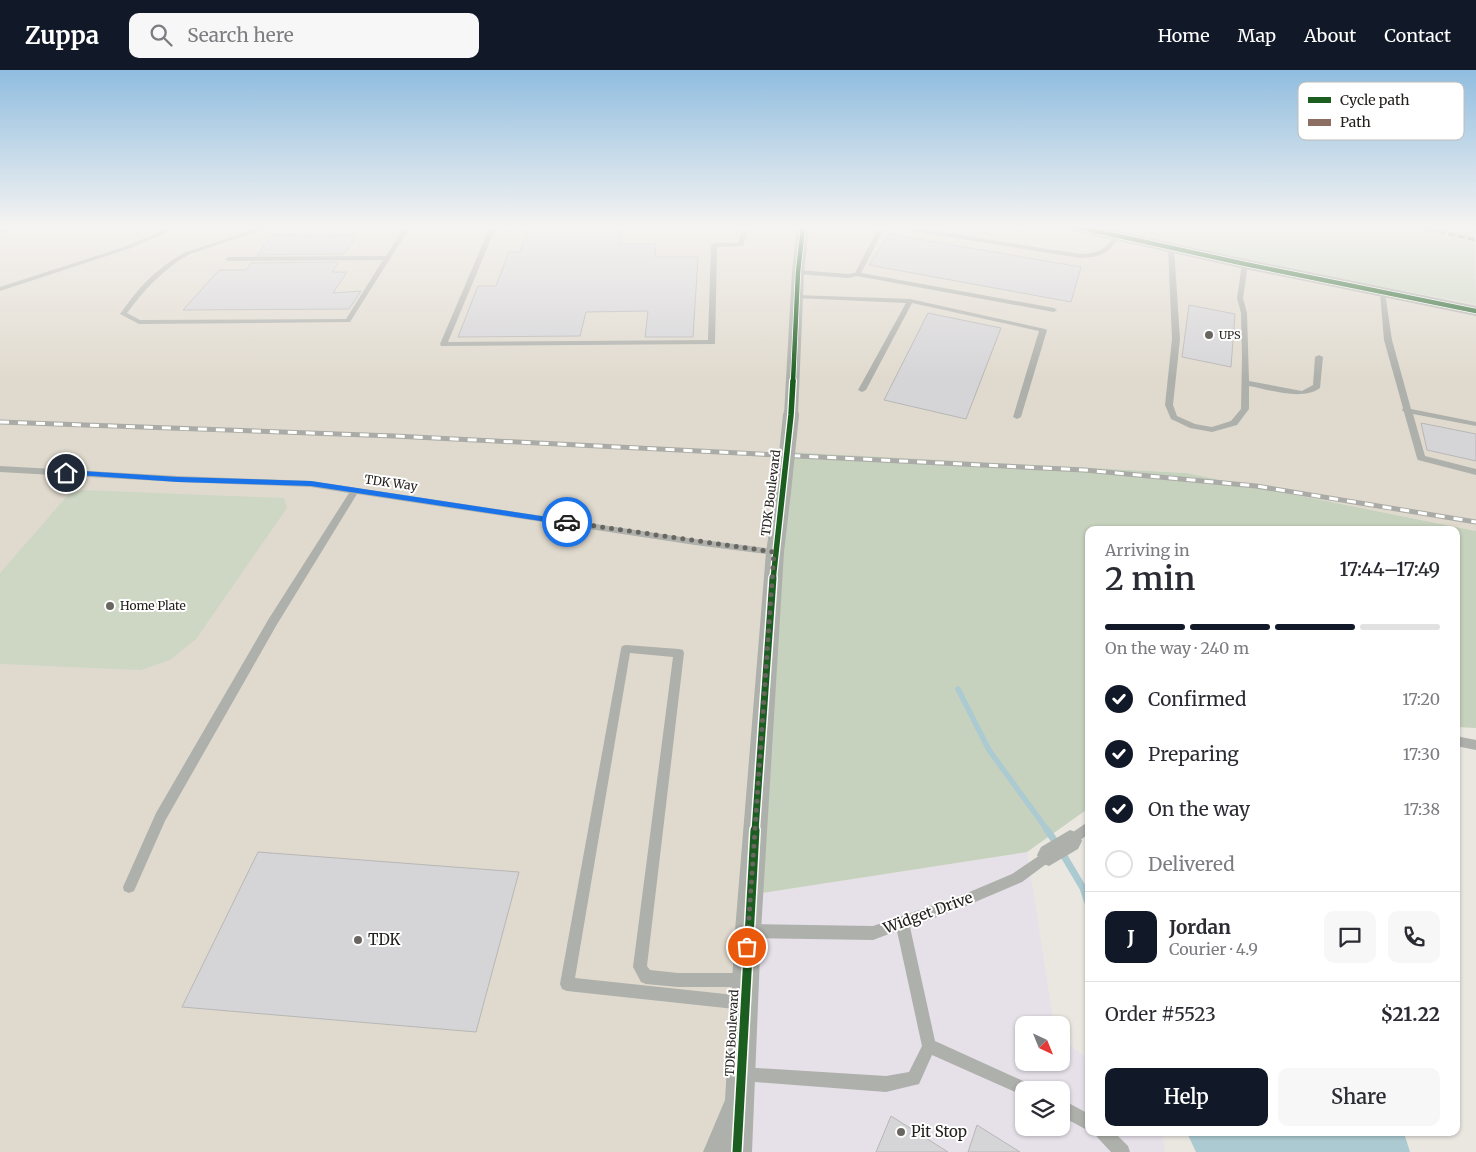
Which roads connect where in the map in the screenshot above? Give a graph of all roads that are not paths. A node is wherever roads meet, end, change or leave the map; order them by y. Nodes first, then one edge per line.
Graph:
1 (33, 277) edge
2 (152, 277) edge
3 (376, 277) edge
4 (472, 277) edge
5 (713, 277) edge
6 (798, 277) edge
7 (876, 277) edge
8 (1173, 277) edge
9 (1243, 277) edge
10 (1309, 277) edge
11 (0, 288) edge
12 (1382, 293) junction
13 (797, 297) junction
14 (910, 301) junction
15 (1054, 310) dead end
16 (1476, 311) edge
17 (1319, 357) dead end
18 (1246, 383) junction
19 (862, 390) dead end
20 (1406, 410) junction
21 (1017, 417) dead end
22 (1476, 424) edge
23 (0, 469) edge
24 (1476, 472) edge
25 (355, 490) junction
26 (774, 552) junction
27 (1460, 742) edge
28 (1476, 745) edge
29 (1079, 834) edge
30 (1049, 855) joint
31 (129, 886) dead end
32 (902, 922) junction
33 (748, 931) junction
34 (745, 991) junction
35 (929, 1046) junction
36 (1015, 1085) edge
37 (740, 1086) junction
38 (1070, 1112) edge
39 (1085, 1121) edge
40 (1106, 1136) edge
41 (718, 1152) edge
42 (737, 1152) edge
43 (1122, 1152) edge

1 - 11 lane
2 - 3 lane
4 - 5 lane
6 - 13 street, TDK Boulevard
7 - 15 lane
8 - 18 lane
9 - 18 lane
10 - 12 street
12 - 16 street
12 - 20 lane
13 - 14 lane
13 - 26 street, TDK Boulevard, bridge
14 - 19 lane
14 - 21 lane
17 - 18 lane
20 - 22 lane
20 - 24 lane
23 - 25 lane, TDK Way
25 - 26 lane, TDK Way
25 - 31 lane
26 - 33 street, TDK Boulevard
27 - 28 lane
29 - 30 street, Widget Drive
30 - 32 lane, Widget Drive
32 - 33 lane, Widget Drive
32 - 35 lane
33 - 34 street, TDK Boulevard
34 - 34 lane
34 - 37 street, TDK Boulevard
35 - 36 lane
35 - 37 lane
37 - 41 street, TDK Boulevard
37 - 42 street, TDK Boulevard
38 - 39 lane
40 - 43 lane

